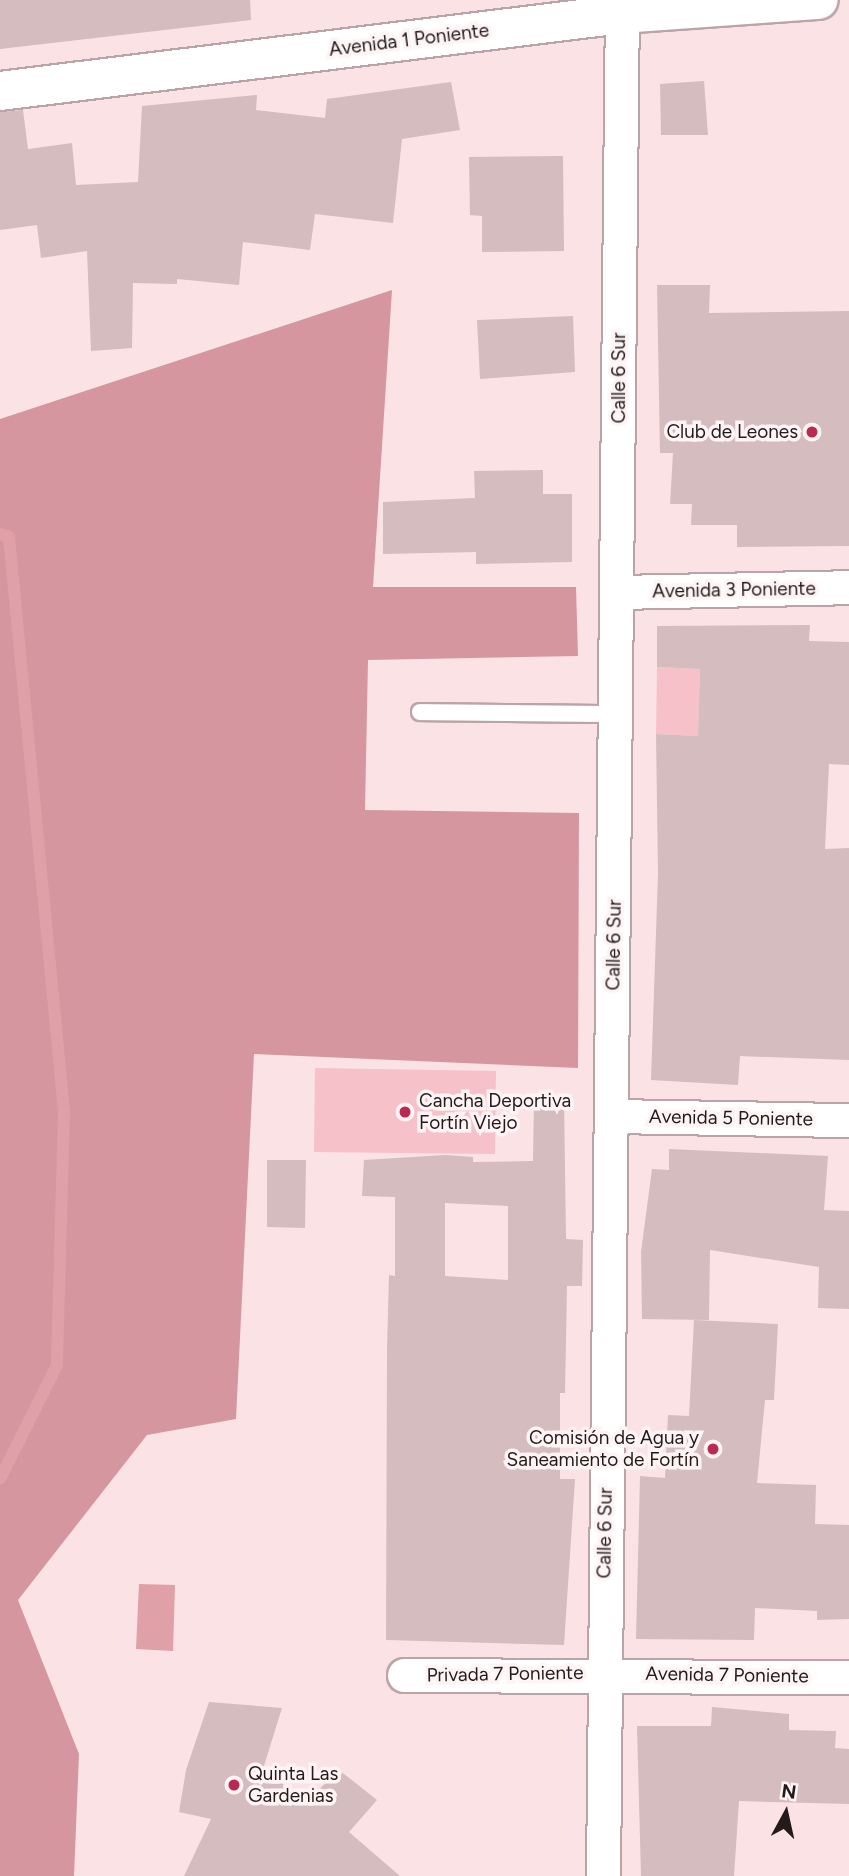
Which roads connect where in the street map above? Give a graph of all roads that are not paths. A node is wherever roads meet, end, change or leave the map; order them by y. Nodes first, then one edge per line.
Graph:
1 (818, 0) edge
2 (622, 7) edge
3 (0, 91) edge
4 (849, 587) edge
5 (618, 592) junction
6 (420, 712) dead end
7 (617, 714) junction
8 (612, 1116) junction
9 (849, 1120) edge
10 (606, 1672) junction
11 (404, 1675) dead end
12 (849, 1677) edge
13 (603, 1876) edge

1 - 2 street, Avenida 1 Poniente
2 - 3 street, Avenida 1 Poniente
2 - 5 street, Calle 6 Sur
4 - 5 street, Avenida 3 Poniente
5 - 7 street, Calle 6 Sur
6 - 7 lane
7 - 8 street, Calle 6 Sur
8 - 9 street, Avenida 5 Poniente
8 - 10 street, Calle 6 Sur
10 - 11 street, Privada 7 Poniente
10 - 12 street, Avenida 7 Poniente
10 - 13 street, Calle 6 Sur

